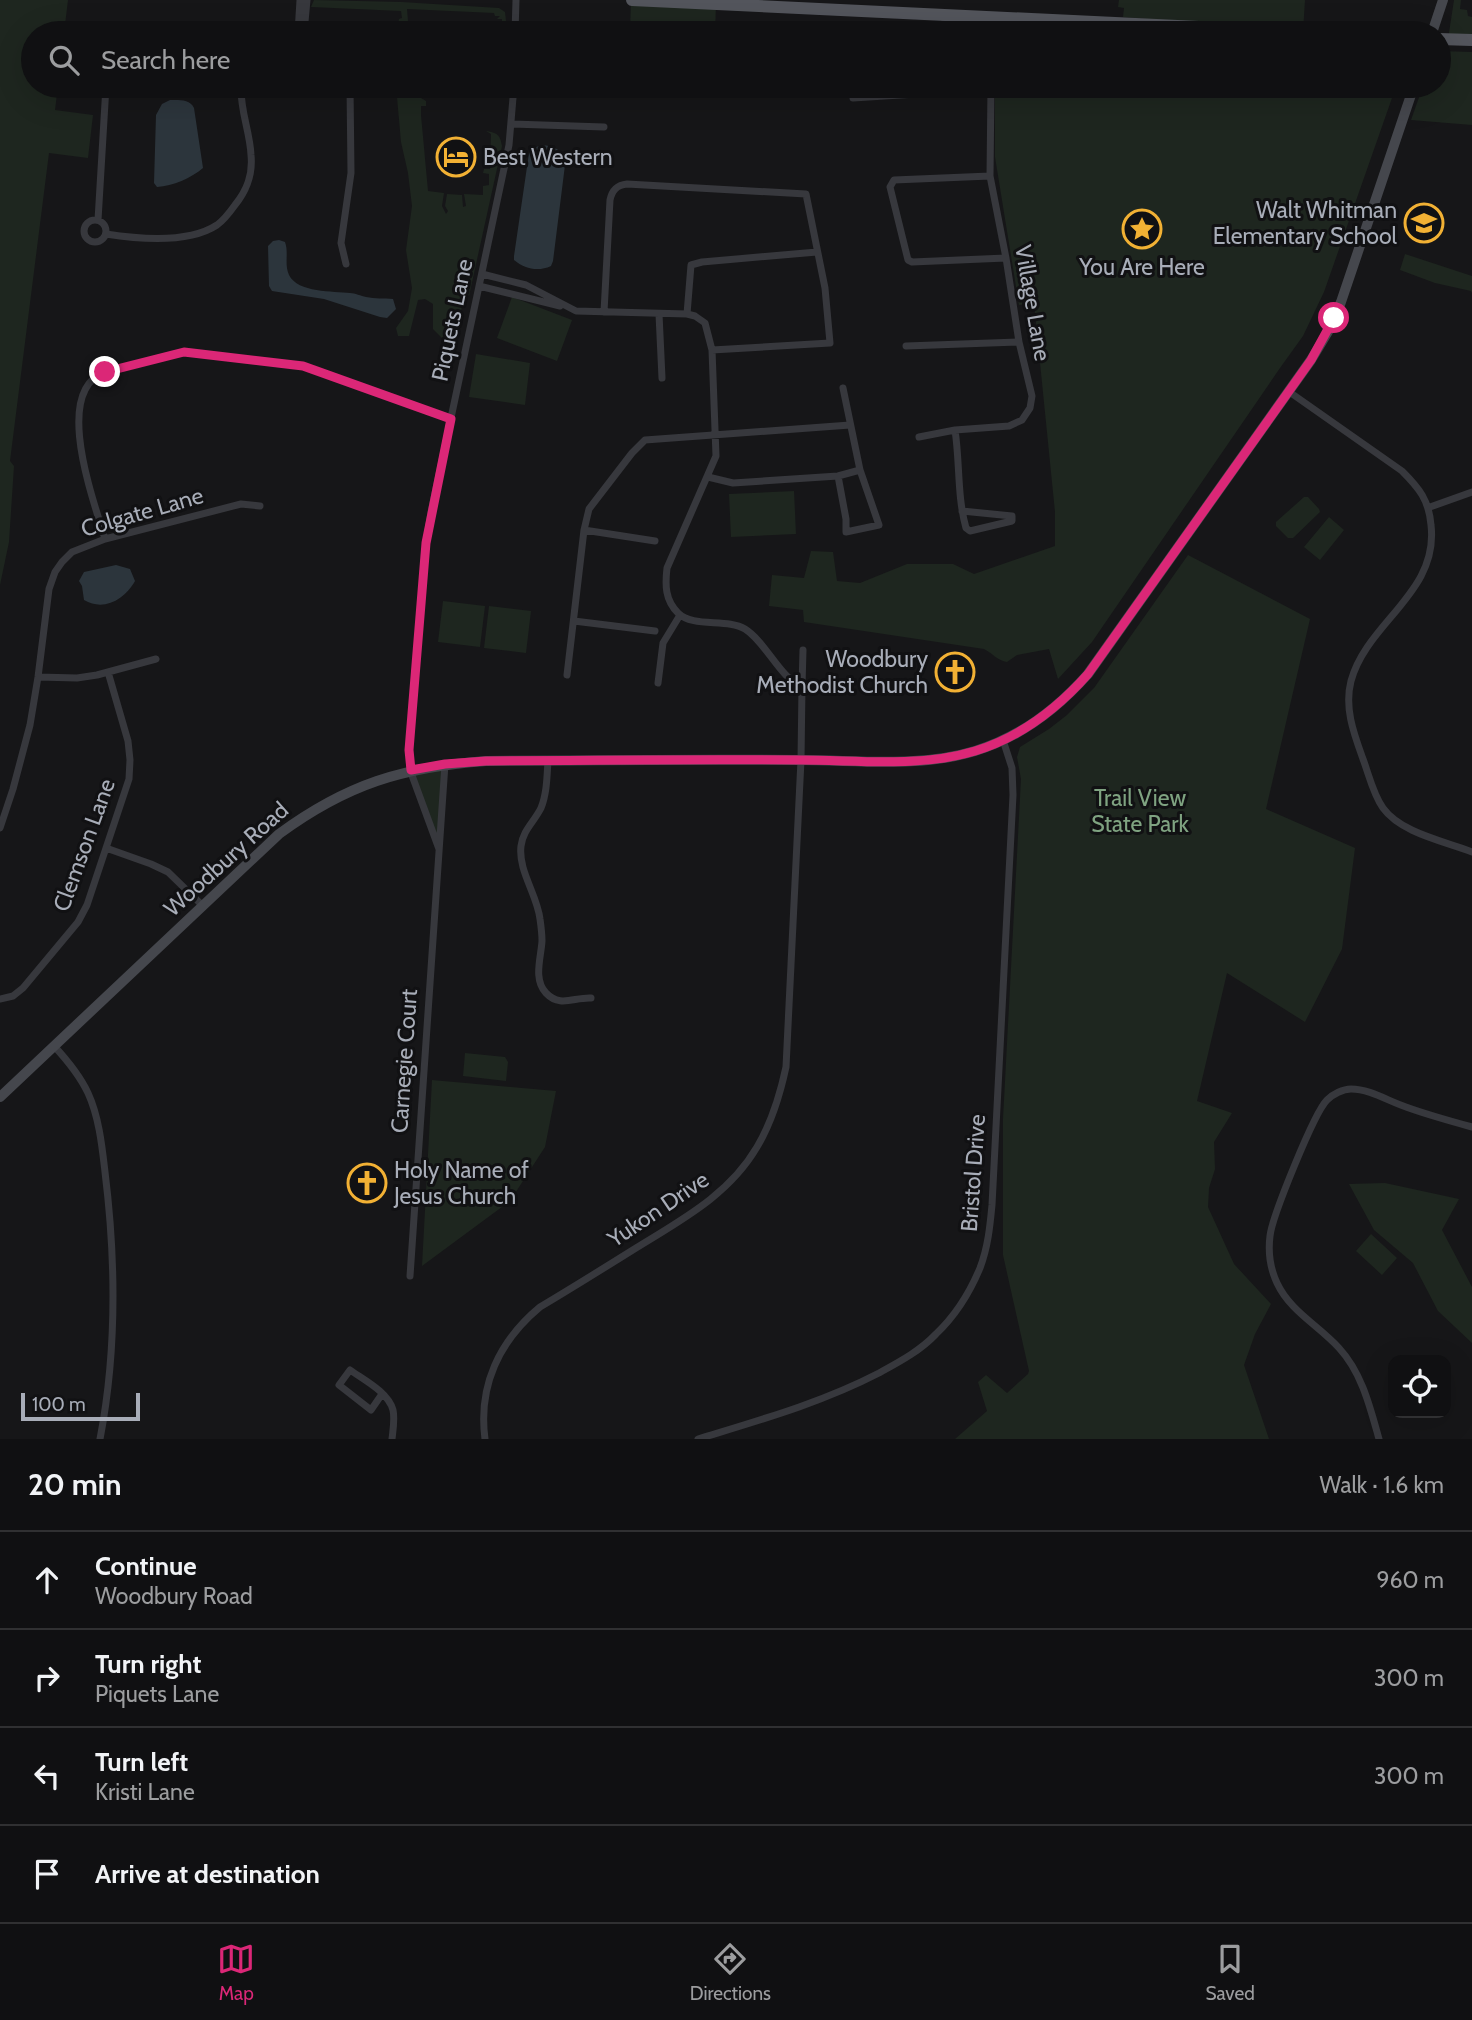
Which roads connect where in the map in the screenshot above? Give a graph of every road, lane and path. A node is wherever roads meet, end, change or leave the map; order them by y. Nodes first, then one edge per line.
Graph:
1 (300, 0) edge
2 (307, 0) edge
3 (516, 0) edge
4 (632, 0) edge
5 (1443, 0) edge
6 (945, 15) junction
7 (299, 21) edge
8 (305, 21) edge
9 (515, 21) edge
10 (945, 21) edge
11 (1071, 21) edge
12 (1436, 21) edge
13 (1451, 39) edge
14 (1472, 40) edge
15 (105, 98) edge
16 (242, 98) edge
17 (351, 98) edge
18 (513, 98) edge
19 (991, 98) edge
20 (1410, 98) edge
21 (512, 124) junction
22 (604, 127) dead end
23 (990, 176) junction
24 (98, 220) junction
25 (106, 234) junction
26 (817, 252) junction
27 (1006, 258) junction
28 (346, 264) dead end
29 (482, 274) junction
30 (479, 286) junction
31 (566, 307) junction
32 (604, 312) junction
33 (659, 314) junction
34 (687, 314) junction
35 (1019, 342) junction
36 (906, 346) dead end
37 (712, 349) junction
38 (662, 378) dead end
39 (843, 388) dead end
40 (1289, 391) junction
41 (451, 419) junction
42 (850, 425) junction
43 (955, 430) junction
44 (716, 435) junction
45 (919, 437) dead end
46 (860, 470) junction
47 (838, 476) junction
48 (708, 477) junction
49 (1472, 492) edge
50 (260, 506) dead end
51 (1430, 507) junction
52 (962, 511) junction
53 (584, 530) junction
54 (105, 539) junction
55 (655, 541) dead end
56 (680, 615) junction
57 (574, 621) junction
58 (655, 631) dead end
59 (803, 650) dead end
60 (156, 659) dead end
61 (108, 672) junction
62 (567, 674) dead end
63 (38, 677) junction
64 (658, 683) dead end
65 (802, 686) junction
66 (1003, 740) junction
67 (548, 760) junction
68 (801, 760) junction
69 (445, 764) junction
70 (411, 770) junction
71 (0, 828) edge
72 (106, 848) junction
73 (439, 849) junction
74 (1472, 852) edge
75 (202, 905) junction
76 (591, 998) dead end
77 (0, 999) edge
78 (54, 1046) junction
79 (0, 1097) edge
80 (1472, 1127) edge
81 (410, 1276) dead end
82 (383, 1394) junction
83 (100, 1439) edge
84 (393, 1439) edge
85 (485, 1439) edge
86 (698, 1439) edge
87 (1379, 1439) edge

1 - 7 street
2 - 8 street
3 - 9 street
4 - 6 main road
5 - 12 main road
6 - 10 street
6 - 11 main road
13 - 14 main road
15 - 24 street
16 - 25 street
17 - 28 street
18 - 21 street, Piquets Lane
19 - 23 street, Village Lane
20 - 40 main road, Woodbury Road
21 - 22 street
21 - 29 street, Piquets Lane
23 - 27 street, Village Lane
23 - 27 street
24 - 25 street
24 - 25 street
26 - 32 street
26 - 34 street
26 - 37 street
27 - 35 street, Village Lane
29 - 30 street, Piquets Lane
29 - 31 street
30 - 31 street
30 - 41 street, Piquets Lane
31 - 32 street
32 - 33 street
33 - 34 street
33 - 38 street
34 - 37 street
35 - 36 street
35 - 43 street, Village Lane
37 - 44 street
39 - 42 street
40 - 51 street
40 - 66 main road, Woodbury Road
41 - 54 street
41 - 70 street, Piquets Lane
42 - 44 street
42 - 46 street
43 - 45 street, Village Lane
43 - 52 street
44 - 48 street
44 - 53 street
46 - 47 street
46 - 47 street
47 - 48 street
48 - 56 street
49 - 51 street
50 - 54 street, Colgate Lane
51 - 74 street
52 - 52 street
53 - 55 street
53 - 57 street
54 - 63 street, Colgate Lane
56 - 64 street
56 - 65 street
57 - 58 street
57 - 62 street
59 - 65 street, Yukon Drive
60 - 61 street
61 - 63 street
61 - 72 street, Clemson Lane
63 - 71 street, Colgate Lane
65 - 68 street, Yukon Drive
66 - 68 main road, Woodbury Road
66 - 86 street, Bristol Drive
67 - 68 main road, Woodbury Road
67 - 69 main road, Woodbury Road
67 - 76 street
68 - 85 street, Yukon Drive
69 - 70 main road, Woodbury Road
69 - 73 street, Carnegie Court
70 - 73 street, Carnegie Court
70 - 75 main road, Woodbury Road
72 - 75 street
72 - 77 street, Clemson Lane
73 - 81 street, Carnegie Court
75 - 78 main road, Woodbury Road
78 - 79 main road, Woodbury Road
78 - 83 street
80 - 87 street
82 - 82 street
82 - 84 street

